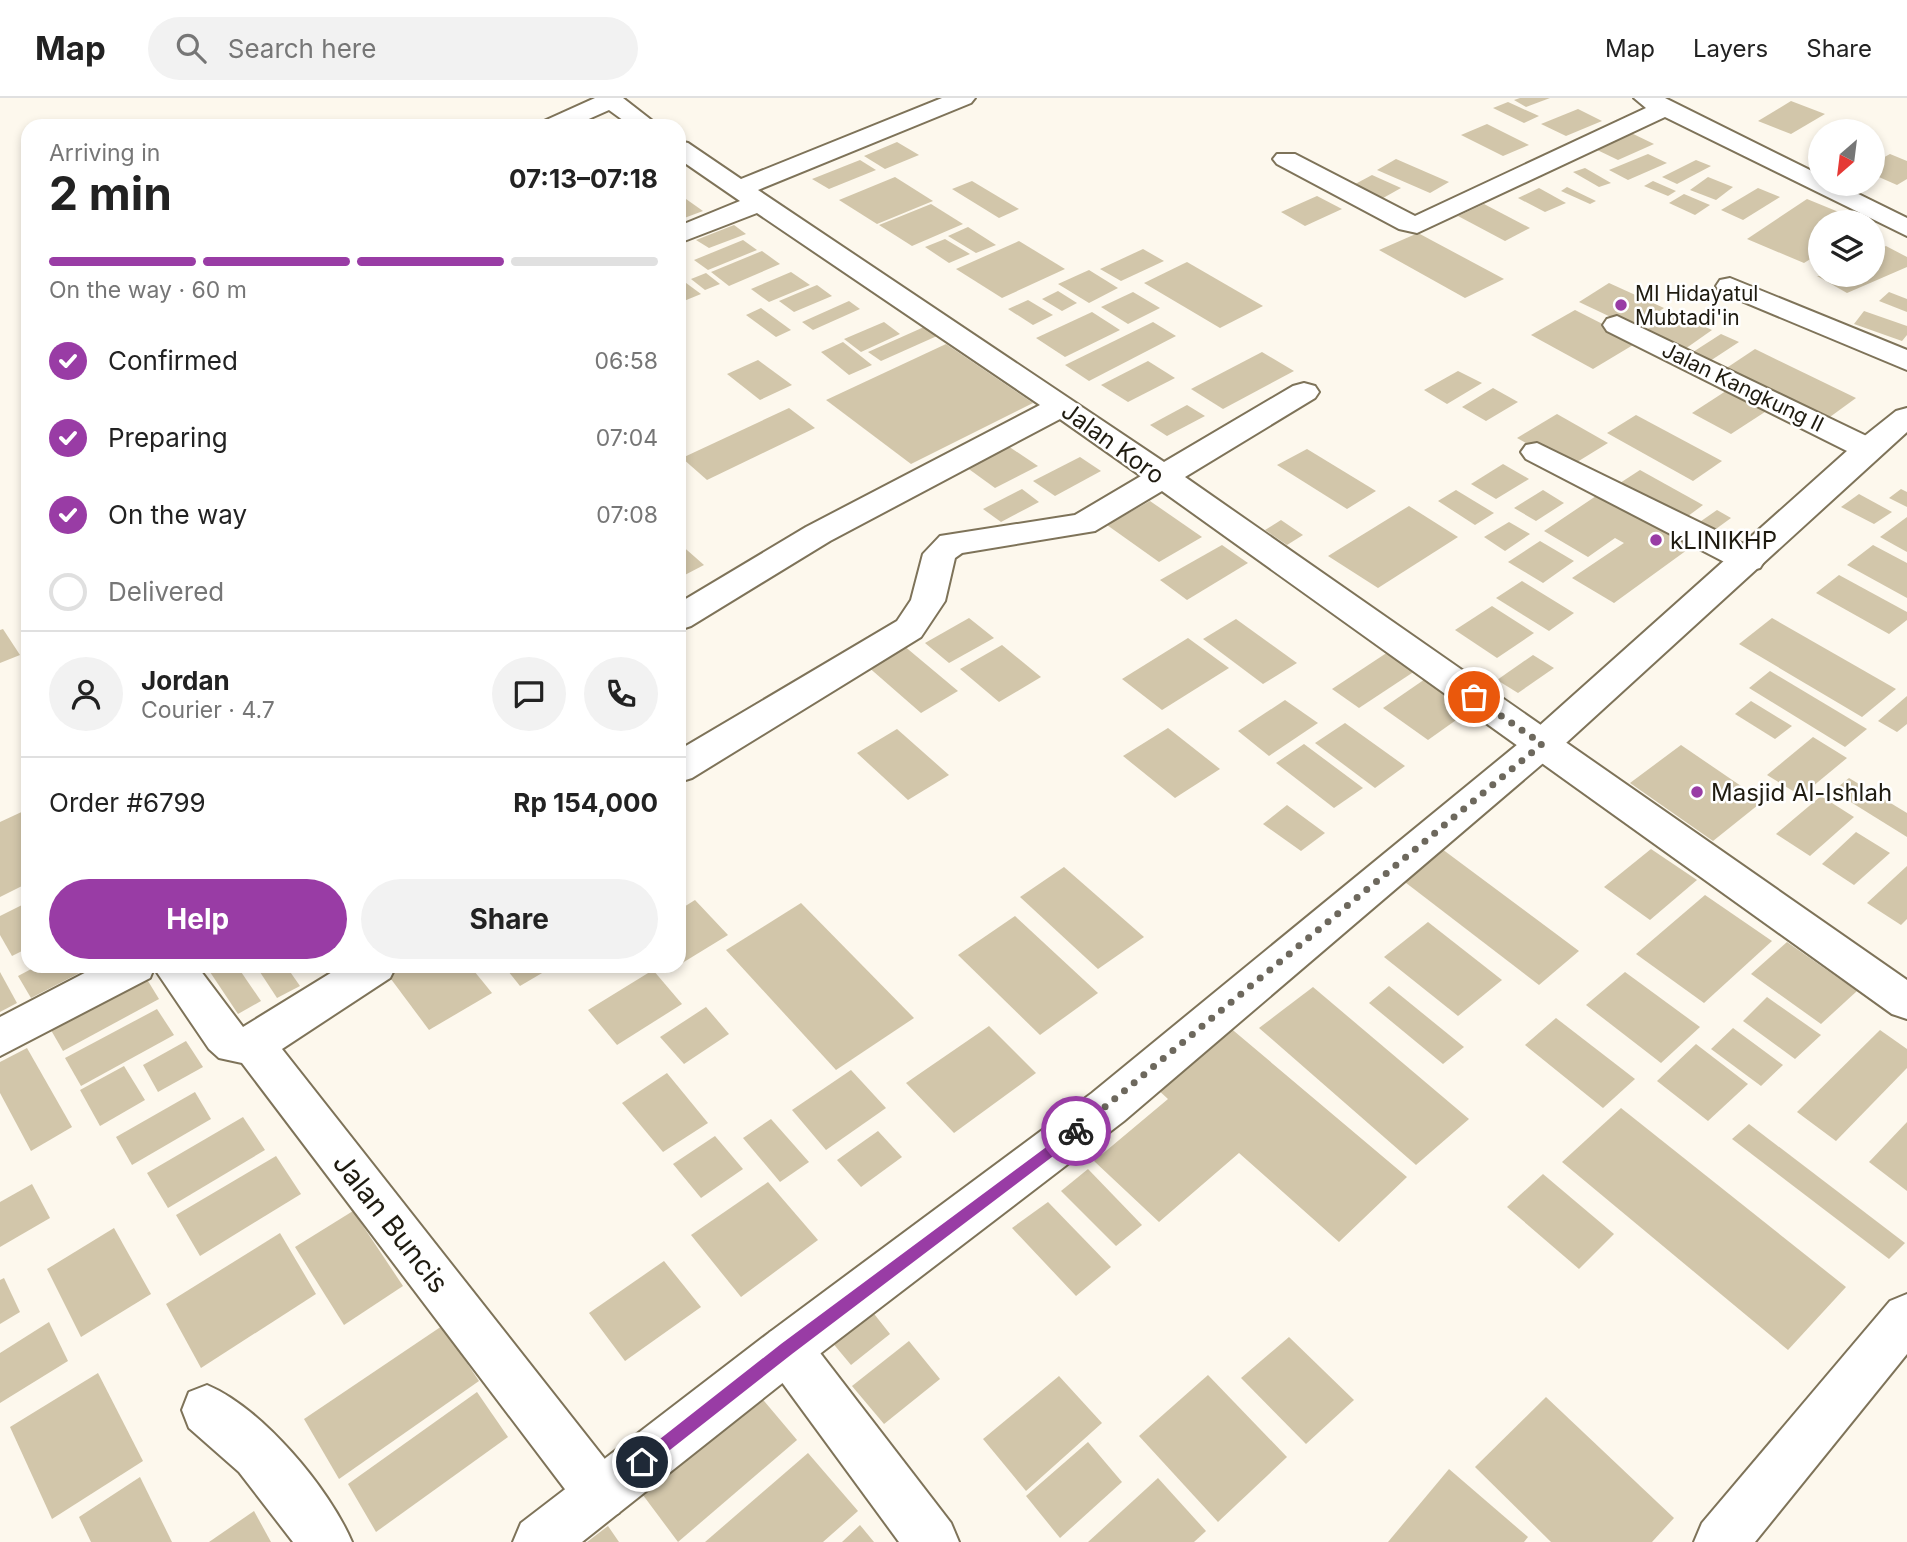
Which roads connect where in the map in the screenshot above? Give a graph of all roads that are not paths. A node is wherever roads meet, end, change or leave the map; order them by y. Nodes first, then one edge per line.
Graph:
1 (963, 98) edge
2 (608, 99) edge
3 (1655, 103) edge
4 (567, 119) edge
5 (637, 119) edge
6 (686, 154) edge
7 (1286, 159) dead end
8 (748, 196) junction
9 (1907, 228) edge
10 (686, 231) edge
11 (1730, 286) dead end
12 (1617, 325) dead end
13 (1907, 361) edge
14 (1304, 392) dead end
15 (1061, 406) junction
16 (1907, 417) edge
17 (1868, 449) junction
18 (1536, 452) dead end
19 (1160, 477) junction
20 (1748, 560) junction
21 (686, 614) edge
22 (1542, 744) junction
23 (686, 764) edge
24 (122, 973) edge
25 (179, 973) edge
26 (364, 973) edge
27 (1907, 1002) edge
28 (0, 1038) edge
29 (253, 1045) junction
30 (1907, 1317) edge
31 (787, 1349) junction
32 (207, 1410) dead end
33 (601, 1495) junction
34 (325, 1542) edge
35 (540, 1542) edge
36 (932, 1542) edge
37 (1721, 1542) edge

1 - 8 street
2 - 4 street
2 - 5 street
3 - 7 street
3 - 9 street
6 - 8 street, Jalan Koro
8 - 10 street
8 - 15 street, Jalan Koro
11 - 13 street
12 - 17 street, Jalan Kangkung II
14 - 19 street
15 - 19 street, Jalan Koro
15 - 21 street
16 - 17 street
17 - 20 street
18 - 20 street
19 - 22 street, Jalan Koro
19 - 23 street
20 - 22 street
22 - 27 street, Jalan Koro
22 - 31 street
24 - 28 street
25 - 29 street
26 - 29 street
29 - 33 street, Jalan Buncis
30 - 37 street
31 - 33 street
31 - 36 street
32 - 34 street
33 - 35 street

